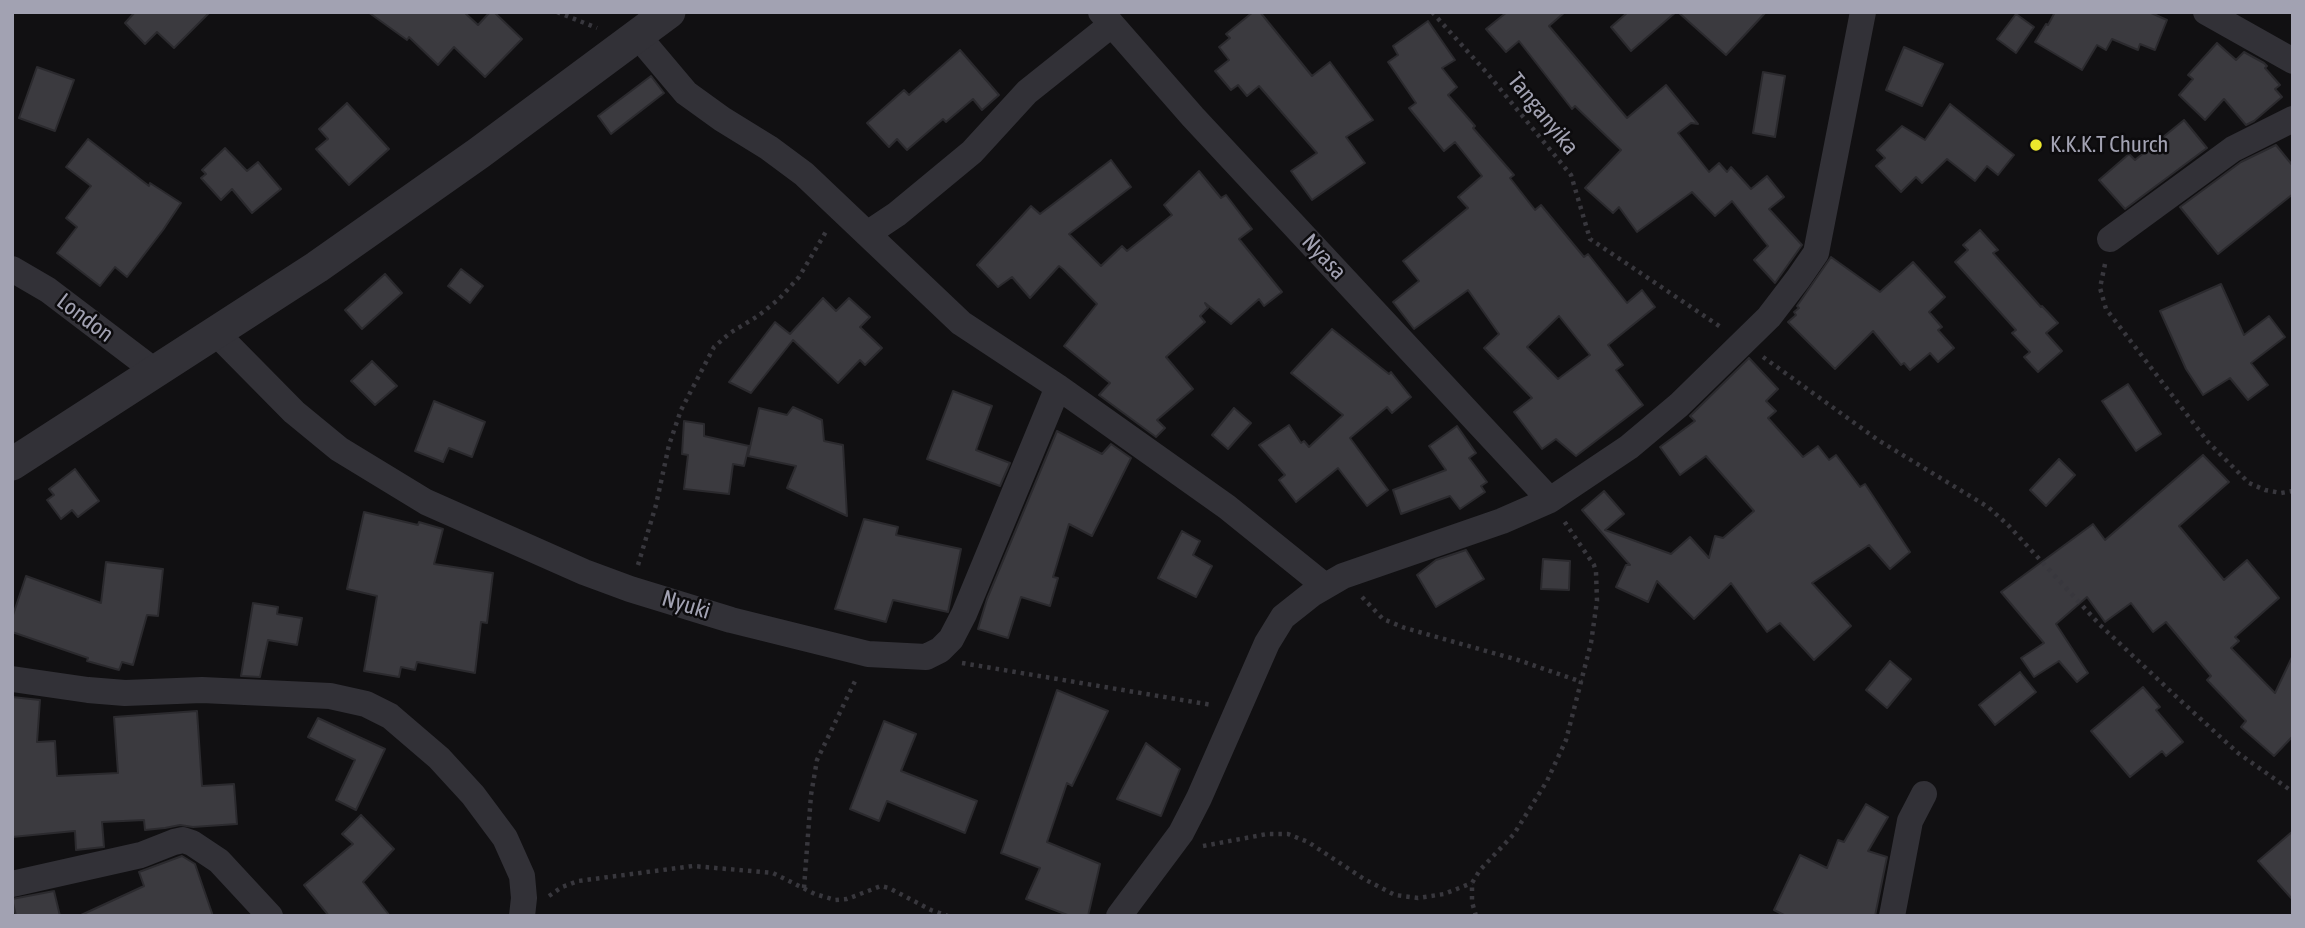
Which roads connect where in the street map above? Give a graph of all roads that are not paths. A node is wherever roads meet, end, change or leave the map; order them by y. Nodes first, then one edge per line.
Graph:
1 (669, 12) edge
2 (1863, 12) edge
3 (2206, 12) edge
4 (1106, 18) edge
5 (634, 38) junction
6 (2293, 61) edge
7 (2293, 119) edge
8 (867, 234) junction
9 (2110, 239) road end
10 (12, 269) edge
11 (216, 333) junction
12 (156, 372) junction
13 (1058, 387) junction
14 (12, 464) edge
15 (1550, 500) junction
16 (1334, 581) junction
17 (12, 678) edge
18 (1924, 794) dead end
19 (12, 884) edge
20 (530, 910) edge
21 (270, 916) edge
22 (1119, 916) edge
23 (1892, 916) edge

1 - 5 street
2 - 15 street
3 - 6 street
4 - 8 street
4 - 15 street, Nyasa
5 - 8 street
5 - 11 street
7 - 9 street
8 - 13 street
10 - 12 street, London
11 - 12 street
11 - 13 street, Nyuki
12 - 14 street
13 - 16 street
15 - 16 street
16 - 22 street
17 - 20 street
18 - 23 street
19 - 21 street

